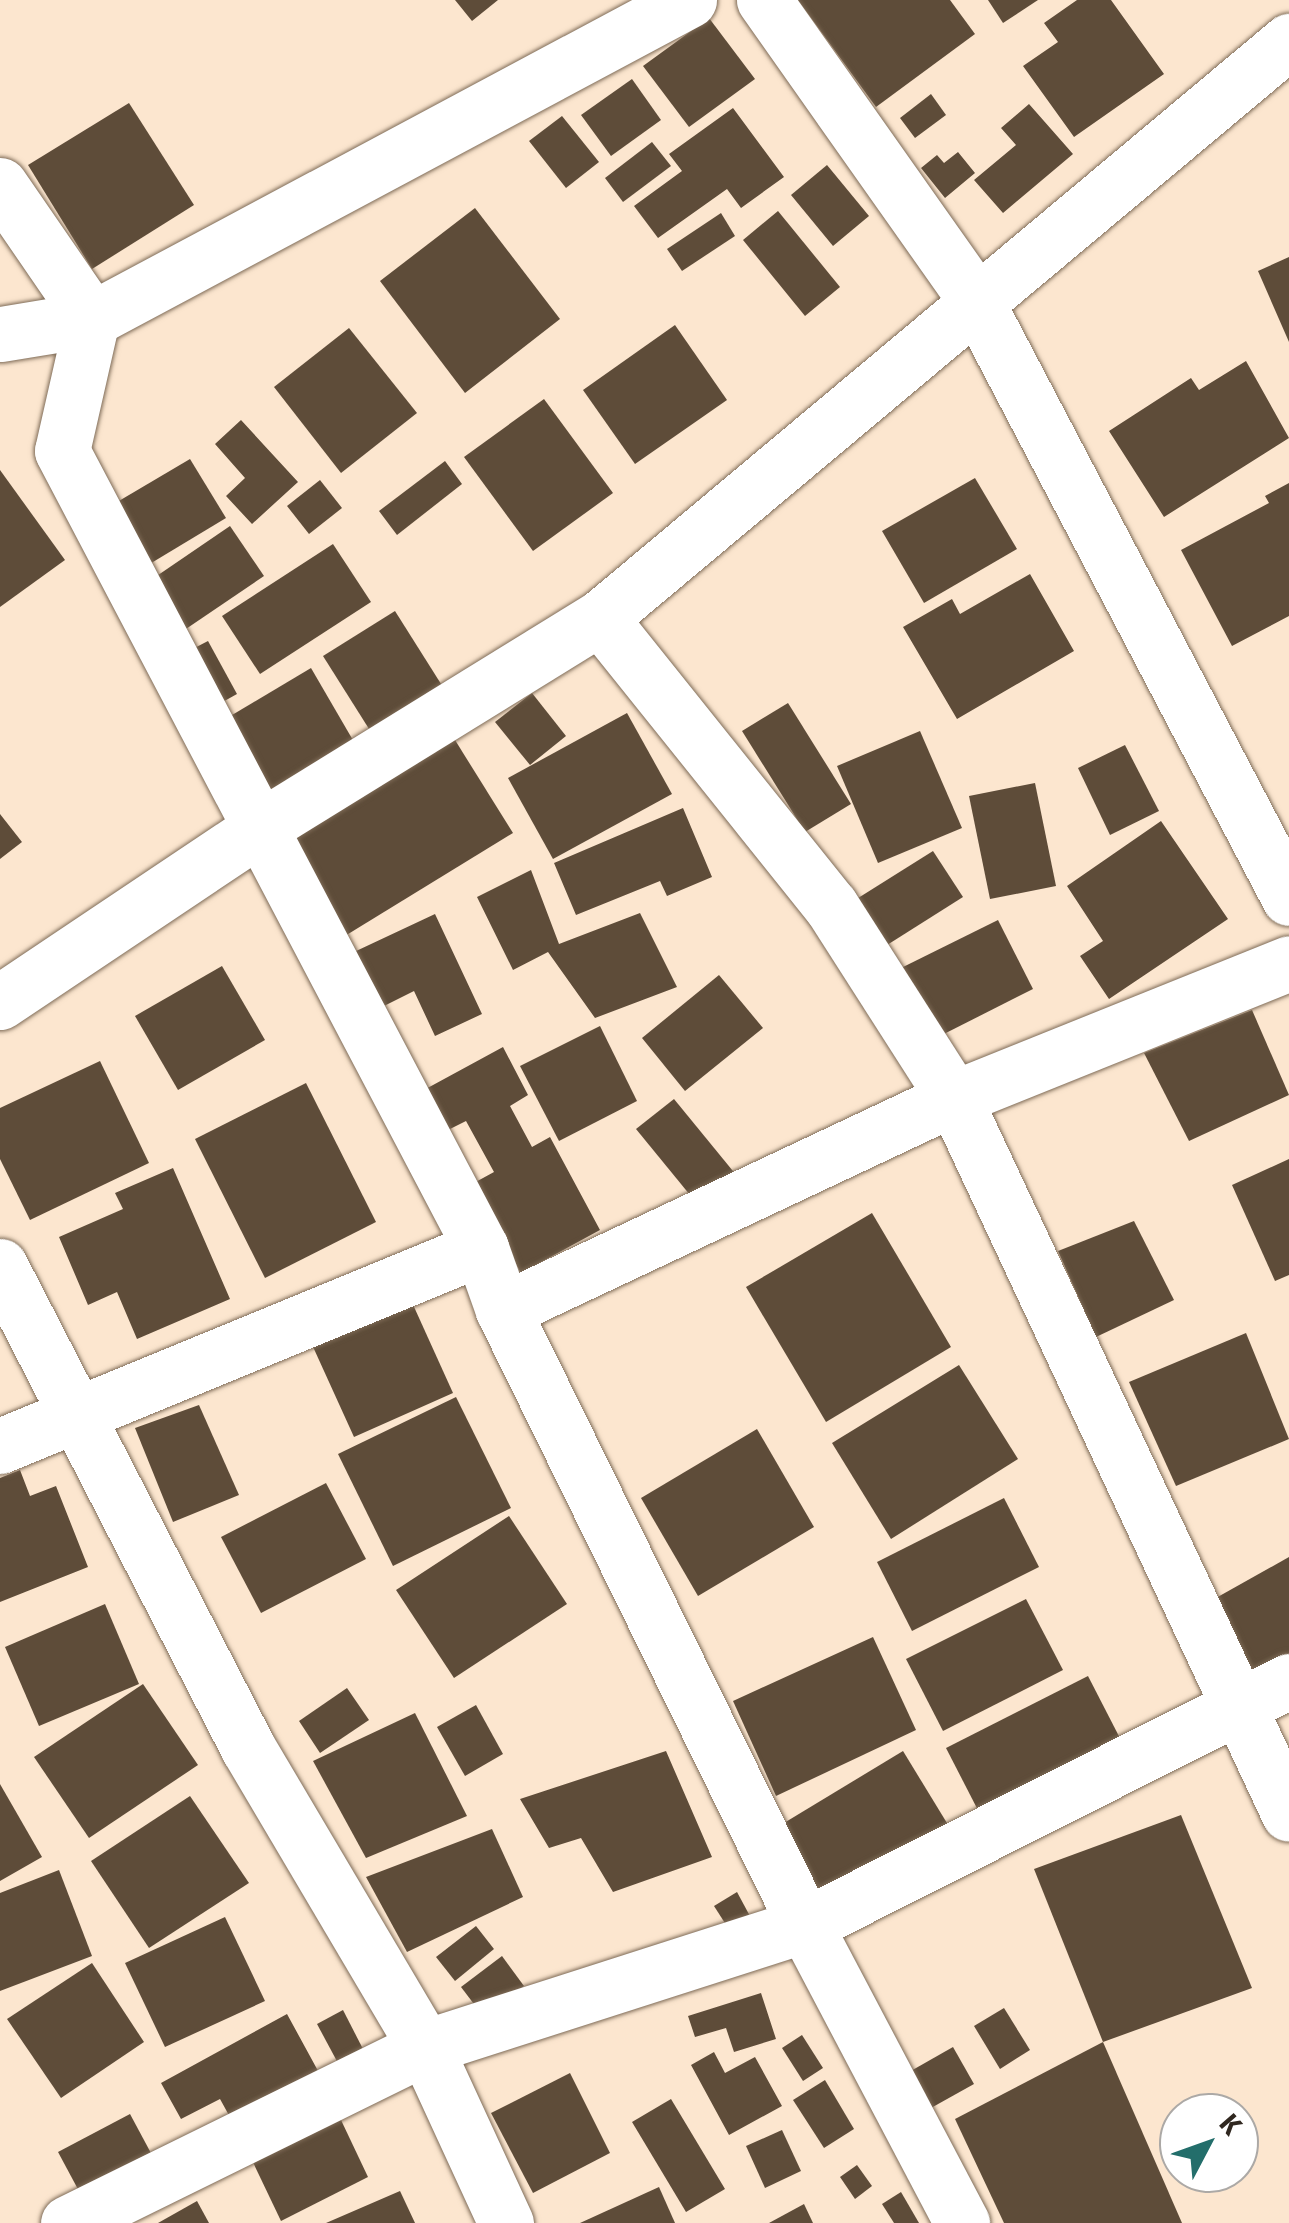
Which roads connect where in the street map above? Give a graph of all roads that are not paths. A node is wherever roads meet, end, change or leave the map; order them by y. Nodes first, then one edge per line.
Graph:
1 (689, 0) edge
2 (764, 0) edge
3 (1289, 41) edge
4 (0, 185) edge
5 (976, 301) junction
6 (92, 318) junction
7 (0, 334) edge
8 (600, 618) junction
9 (262, 828) junction
10 (1289, 898) edge
11 (1289, 962) edge
12 (0, 1002) edge
13 (954, 1098) junction
14 (481, 1248) junction
15 (0, 1266) edge
16 (503, 1310) junction
17 (78, 1414) junction
18 (0, 1446) edge
19 (1289, 1681) edge
20 (1238, 1710) junction
21 (1289, 1814) edge
22 (805, 1924) junction
23 (425, 2047) junction
24 (68, 2223) edge
25 (506, 2223) edge
26 (962, 2223) edge

1 - 6 street
2 - 5 street
3 - 5 street
4 - 6 street
5 - 8 street
5 - 10 street
6 - 7 street
6 - 9 street
8 - 9 street
8 - 13 street
9 - 12 street
9 - 14 street
11 - 13 street
13 - 16 street
13 - 20 street
14 - 16 street
14 - 17 street
15 - 17 street
16 - 22 street
17 - 18 street
17 - 23 street
19 - 20 street
20 - 21 street
20 - 22 street
22 - 23 street
22 - 26 street
23 - 24 street
23 - 25 street

